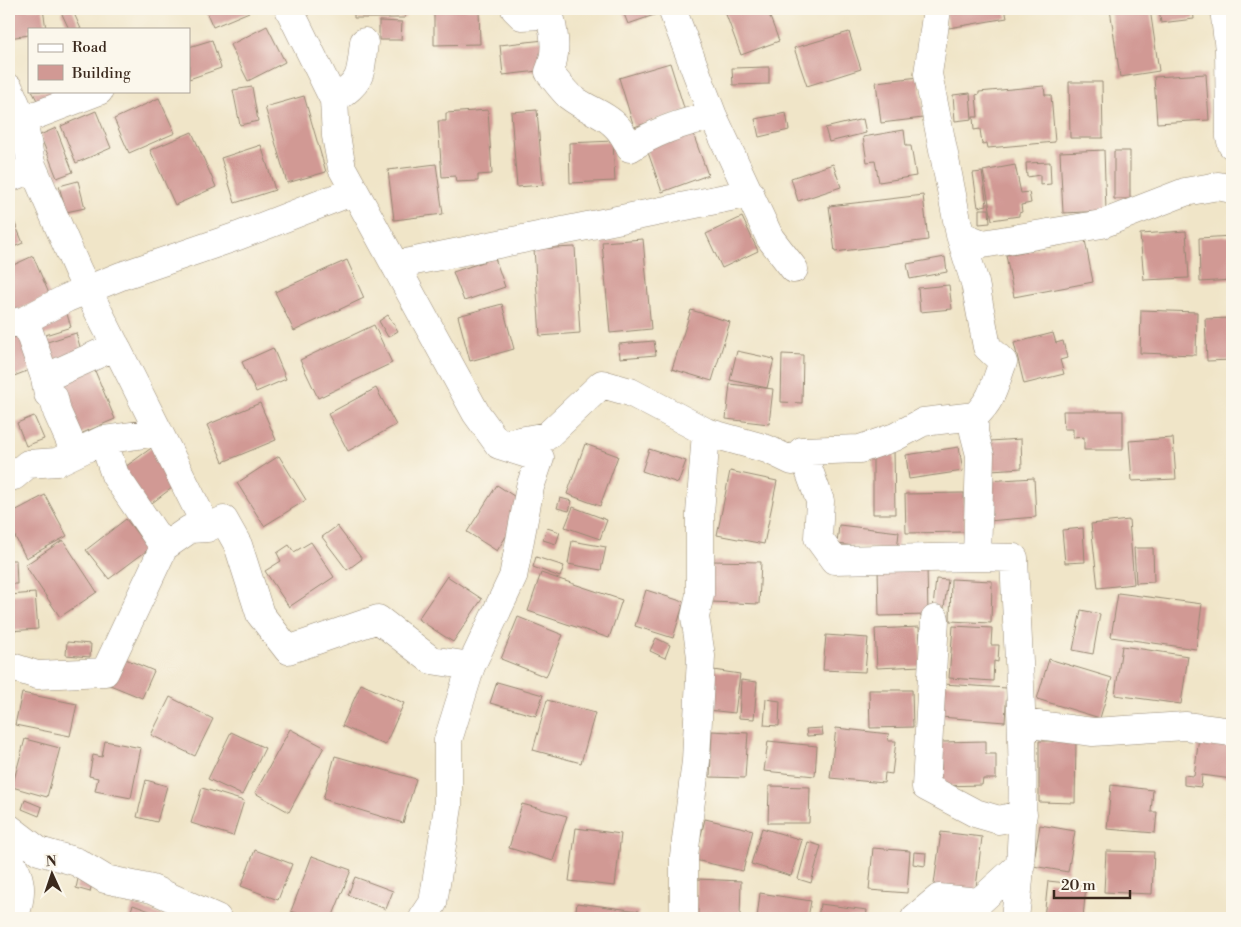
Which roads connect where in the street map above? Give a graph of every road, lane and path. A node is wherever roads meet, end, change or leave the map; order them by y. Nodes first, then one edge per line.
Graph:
1 (289, 9) edge
2 (515, 9) edge
3 (672, 9) edge
4 (937, 9) edge
5 (1224, 9) edge
6 (364, 42) dead end
7 (9, 88) edge
8 (96, 92) edge
9 (334, 100) junction
10 (713, 116) junction
11 (23, 120) junction
12 (1232, 145) edge
13 (31, 163) junction
14 (9, 178) edge
15 (1232, 189) edge
16 (354, 190) junction
17 (750, 193) junction
18 (960, 235) junction
19 (395, 265) junction
20 (794, 269) dead end
21 (89, 290) junction
22 (17, 322) edge
23 (116, 346) junction
24 (45, 378) junction
25 (975, 416) junction
26 (159, 432) junction
27 (706, 432) junction
28 (103, 440) junction
29 (499, 445) junction
30 (802, 450) junction
31 (75, 452) junction
32 (9, 477) edge
33 (207, 528) junction
34 (164, 547) junction
35 (977, 557) junction
36 (935, 619) dead end
37 (9, 666) edge
38 (471, 666) junction
39 (1022, 723) junction
40 (1232, 732) edge
41 (1022, 814) junction
42 (9, 828) edge
43 (9, 860) edge
44 (1021, 864) junction
45 (14, 918) edge
46 (217, 918) edge
47 (423, 918) edge
48 (684, 918) edge
49 (915, 918) edge
50 (1014, 918) edge

1 - 9 street
2 - 10 street
3 - 10 street
4 - 18 street
5 - 12 street
6 - 9 street
7 - 11 street
8 - 11 street
9 - 16 street
10 - 17 street
11 - 13 street
13 - 14 street
13 - 21 street
15 - 18 street
16 - 19 street
16 - 21 street
17 - 19 street
17 - 20 street
18 - 25 street
19 - 29 street
21 - 22 street
21 - 23 street
22 - 24 street
23 - 24 street
23 - 26 street
24 - 31 street
25 - 30 street
25 - 35 street
26 - 28 street
26 - 33 street
27 - 29 street
27 - 30 street
27 - 48 street
28 - 31 street
28 - 34 street
29 - 38 street
30 - 35 street
31 - 32 street
33 - 34 street
33 - 38 street
34 - 37 street
35 - 39 street
36 - 41 street
38 - 47 street
39 - 40 street
39 - 41 street
41 - 44 street
42 - 46 street
43 - 45 street
44 - 49 street
44 - 50 street

